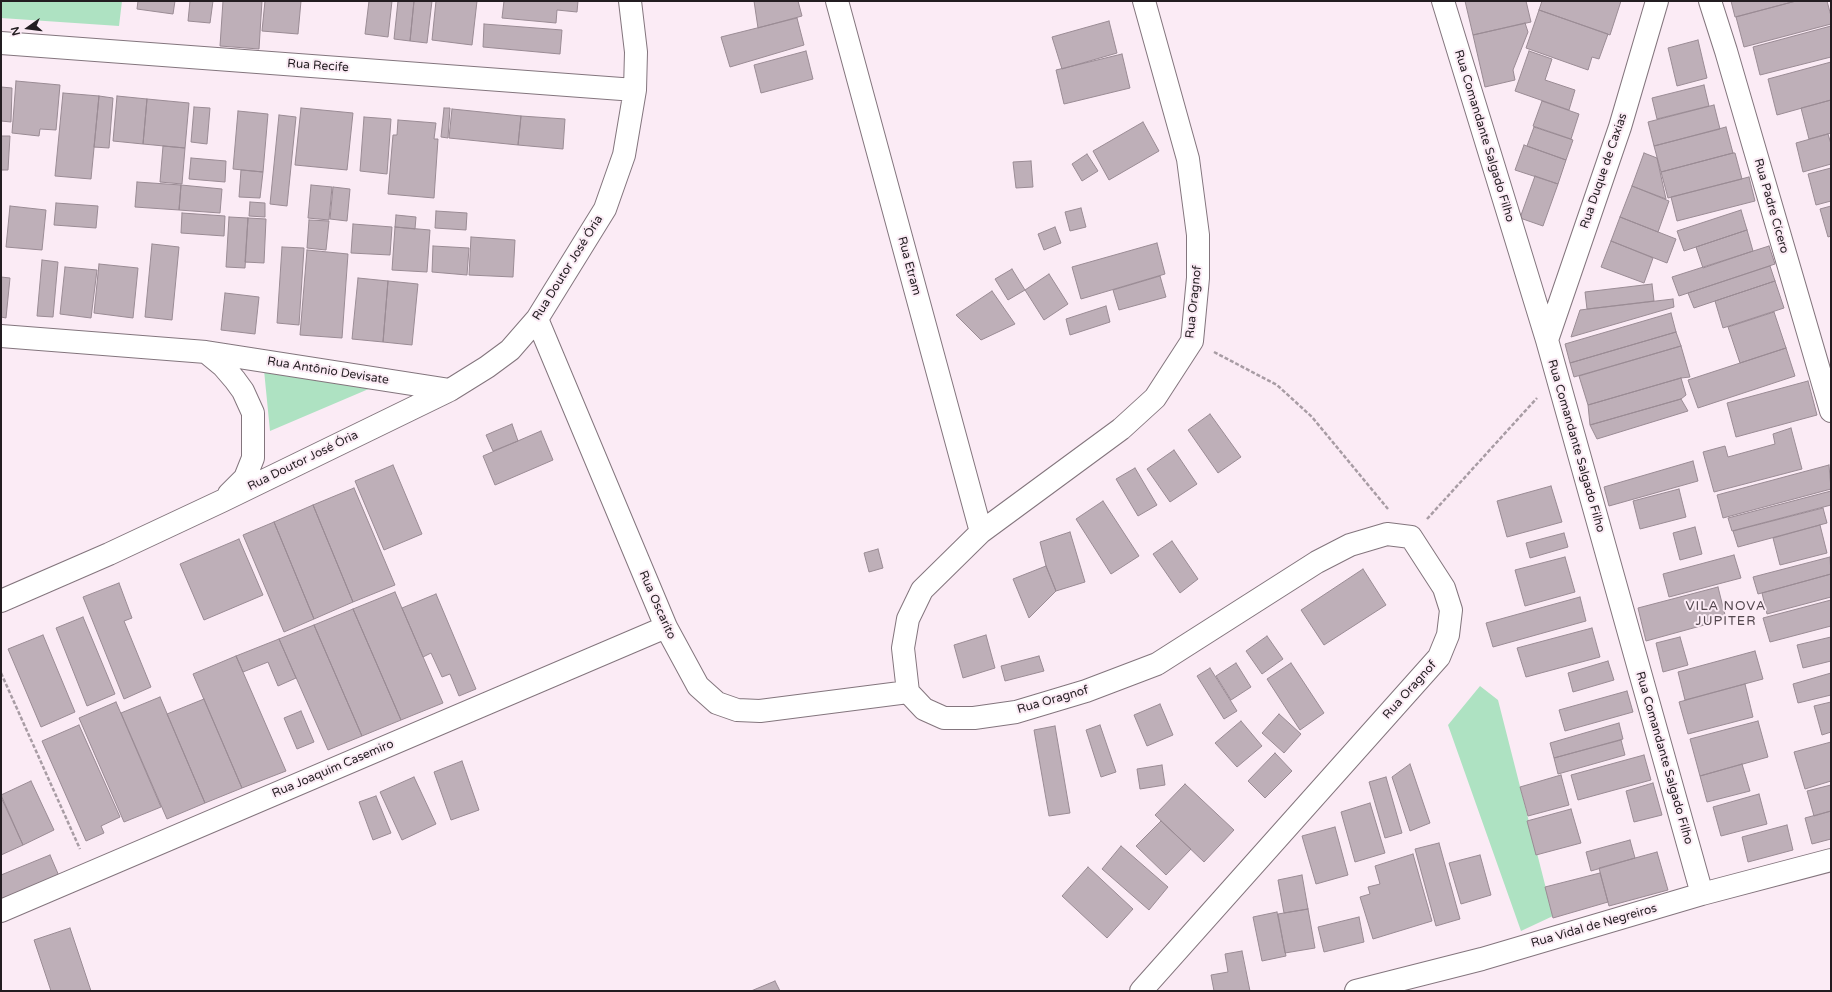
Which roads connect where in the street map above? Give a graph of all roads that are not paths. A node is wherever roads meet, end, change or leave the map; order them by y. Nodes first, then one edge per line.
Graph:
1 (630, 1) edge
2 (837, 1) edge
3 (1144, 1) edge
4 (1443, 1) edge
5 (1657, 1) edge
6 (1710, 1) edge
7 (1, 43) edge
8 (635, 90) junction
9 (537, 319) junction
10 (1, 336) edge
11 (1547, 340) junction
12 (206, 352) junction
13 (450, 390) junction
14 (1831, 411) edge
15 (222, 501) junction
16 (981, 532) junction
17 (1, 601) edge
18 (666, 627) junction
19 (908, 692) junction
20 (1831, 860) edge
21 (1702, 894) junction
22 (1, 911) edge
23 (1142, 991) edge
24 (1356, 991) edge

1 - 8 street, Rua Doutor José Ória
2 - 16 street, Rua Etram
3 - 16 street, Rua Oragnof
4 - 11 street, Rua Comandante Salgado Filho
5 - 11 street, Rua Duque de Caxias
6 - 14 street, Rua Padre Cícero
7 - 8 street, Rua Recife
8 - 9 street, Rua Doutor José Ória
9 - 13 street, Rua Doutor José Ória
9 - 18 street, Rua Oscarito
10 - 12 street, Rua Antônio Devisate
11 - 21 street, Rua Comandante Salgado Filho
12 - 13 street, Rua Antônio Devisate
12 - 15 street, Rua Doutor José Ória
13 - 15 street, Rua Doutor José Ória
15 - 17 street, Rua Doutor José Ória
16 - 19 street, Rua Oragnof
18 - 19 street, Rua Oscarito
18 - 22 street, Rua Joaquim Casemiro
19 - 23 street, Rua Oragnof
20 - 21 street, Rua Vidal de Negreiros
21 - 24 street, Rua Vidal de Negreiros

